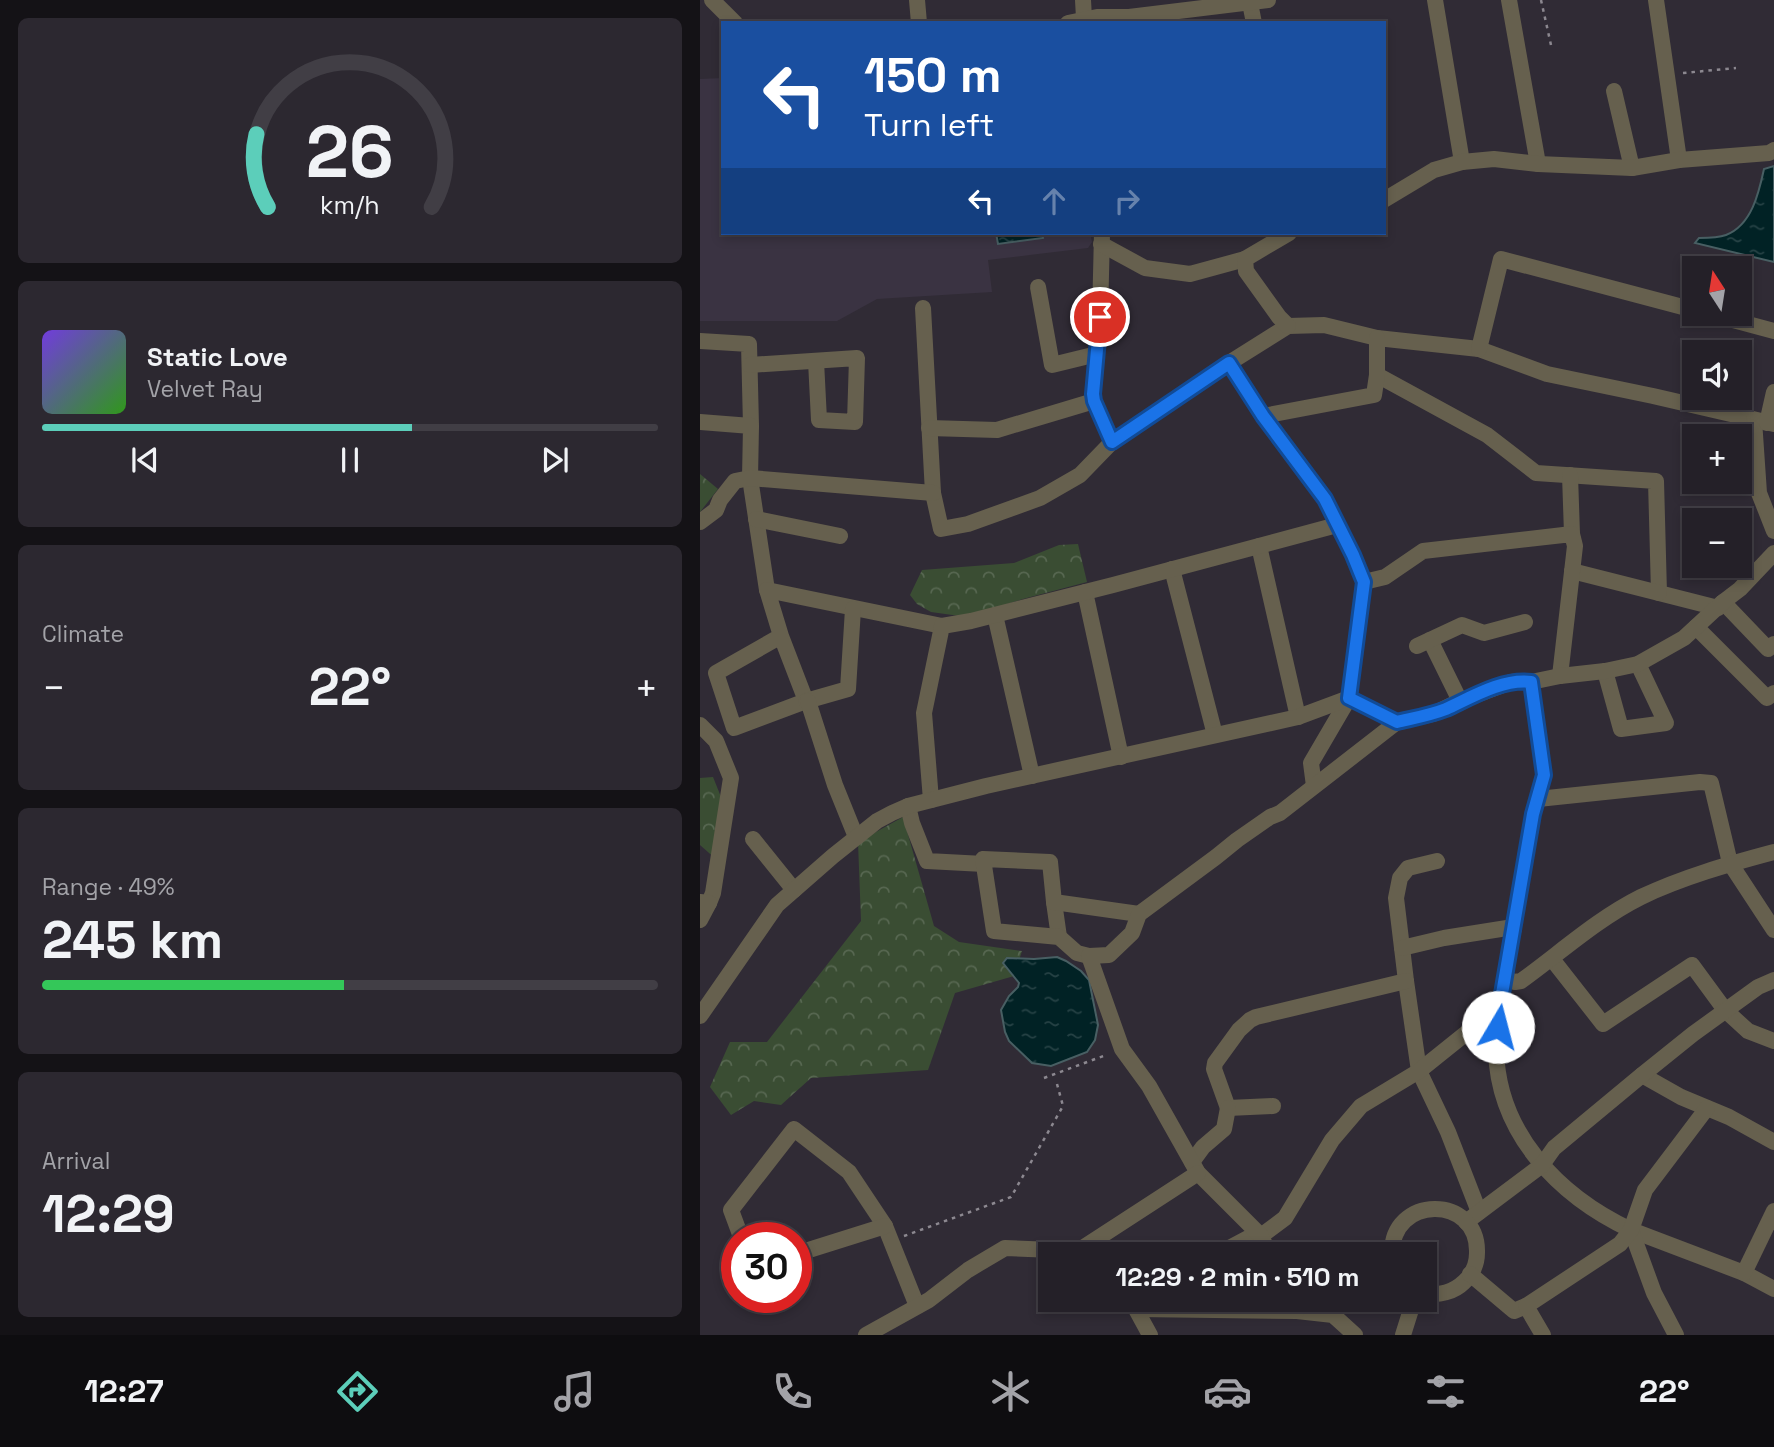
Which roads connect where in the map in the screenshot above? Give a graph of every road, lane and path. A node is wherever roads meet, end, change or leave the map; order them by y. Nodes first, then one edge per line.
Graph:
1 (712, 0) edge
2 (917, 0) edge
3 (1083, 0) edge
4 (1268, 0) edge
5 (1435, 0) edge
6 (1509, 0) edge
7 (1541, 0) edge
8 (1656, 0) edge
9 (1250, 3) junction
10 (733, 21) edge
11 (919, 21) edge
12 (1076, 21) edge
13 (1254, 21) edge
14 (1551, 45) dead end
15 (1736, 68) dead end
16 (1667, 74) junction
17 (1614, 91) dead end
18 (1774, 150) edge
19 (1679, 160) junction
20 (1462, 162) junction
21 (1538, 164) junction
22 (1632, 168) junction
23 (1386, 199) edge
24 (1286, 235) edge
25 (1102, 238) edge
26 (1245, 259) junction
27 (1038, 287) dead end
28 (1682, 307) edge
29 (923, 308) dead end
30 (1752, 325) edge
31 (1288, 326) junction
32 (1774, 331) edge
33 (1377, 338) junction
34 (700, 341) edge
35 (1479, 349) junction
36 (1097, 354) junction
37 (816, 360) junction
38 (1229, 363) junction
39 (750, 365) junction
40 (1377, 375) junction
41 (1774, 392) edge
42 (1094, 401) junction
43 (1263, 416) junction
44 (700, 422) edge
45 (1765, 422) edge
46 (751, 426) junction
47 (929, 428) junction
48 (1112, 442) junction
49 (1570, 475) junction
50 (750, 478) junction
51 (933, 494) junction
52 (756, 519) junction
53 (700, 522) edge
54 (1337, 525) junction
55 (1774, 531) edge
56 (1572, 534) junction
57 (840, 536) dead end
58 (1259, 546) junction
59 (1774, 553) edge
60 (1172, 569) junction
61 (1572, 571) junction
62 (1364, 582) junction
63 (767, 590) junction
64 (1085, 592) junction
65 (1658, 593) junction
66 (1720, 605) junction
67 (853, 609) junction
68 (995, 614) junction
69 (1525, 622) dead end
70 (942, 626) junction
71 (1696, 627) junction
72 (781, 636) junction
73 (1774, 644) edge
74 (1638, 664) junction
75 (1605, 671) junction
76 (1560, 676) junction
77 (1531, 682) junction
78 (1774, 693) edge
79 (1349, 698) junction
80 (807, 701) junction
81 (1460, 701) junction
82 (1298, 717) junction
83 (1397, 722) junction
84 (700, 725) edge
85 (1215, 734) junction
86 (1121, 757) junction
87 (1032, 776) junction
88 (1314, 786) junction
89 (1538, 799) junction
90 (931, 800) junction
91 (908, 806) junction
92 (856, 837) junction
93 (753, 839) dead end
94 (1774, 852) edge
95 (1437, 861) dead end
96 (1730, 863) junction
97 (984, 864) junction
98 (794, 890) junction
99 (1054, 902) junction
100 (705, 903) edge
101 (1139, 914) junction
102 (700, 920) edge
103 (1514, 929) junction
104 (1774, 930) edge
105 (1059, 937) junction
106 (1402, 948) junction
107 (1089, 956) junction
108 (1552, 959) junction
109 (1505, 979) junction
110 (1774, 980) edge
111 (1406, 981) junction
112 (1725, 1010) junction
113 (700, 1016) edge
114 (1498, 1017) junction
115 (1774, 1041) edge
116 (1122, 1049) junction
117 (1419, 1071) junction
118 (1642, 1075) junction
119 (1044, 1078) dead end
120 (1058, 1084) dead end
121 (1273, 1105) dead end
122 (1228, 1108) junction
123 (1707, 1108) junction
124 (1774, 1142) edge
125 (1542, 1165) junction
126 (1195, 1167) junction
127 (1774, 1210) edge
128 (1472, 1217) junction
129 (736, 1222) edge
130 (1631, 1230) junction
131 (888, 1233) junction
132 (1261, 1237) junction
133 (1098, 1242) edge
134 (1240, 1242) edge
135 (1264, 1242) edge
136 (1392, 1242) edge
137 (1038, 1249) edge
138 (812, 1250) edge
139 (1744, 1273) junction
140 (1470, 1275) junction
141 (1774, 1289) edge
142 (1437, 1293) edge
143 (917, 1306) junction
144 (1526, 1306) junction
145 (1138, 1312) edge
146 (1320, 1312) edge
147 (1410, 1312) edge
148 (866, 1335) edge
149 (1150, 1335) edge
150 (1355, 1335) edge
151 (1402, 1335) edge
152 (1543, 1335) edge
153 (1676, 1335) edge

1 - 10 street
2 - 11 street
3 - 12 street
4 - 9 street
5 - 20 street
6 - 21 street
7 - 14 path
8 - 16 street
9 - 12 street
9 - 13 street
15 - 16 path
16 - 19 street
17 - 22 street
18 - 19 street
19 - 22 street
20 - 21 street
20 - 23 street
21 - 22 street
24 - 26 street
25 - 26 street
25 - 36 street
26 - 31 street
27 - 36 street
28 - 35 street
29 - 47 street
30 - 32 street
31 - 33 street
31 - 38 street
33 - 35 street
33 - 40 street
34 - 39 street
35 - 45 street
36 - 42 street
37 - 37 street
37 - 39 street
38 - 43 street
38 - 48 street
39 - 46 street
40 - 43 street
40 - 49 street
41 - 45 street
42 - 47 street
42 - 48 street
43 - 54 street
44 - 46 street
45 - 55 street
46 - 50 street
47 - 51 street
48 - 51 street
49 - 56 street
49 - 65 street
50 - 51 street
50 - 52 street
50 - 53 street
52 - 57 street
52 - 63 street
54 - 58 street
54 - 62 street
56 - 61 street
56 - 62 street
58 - 60 street
58 - 82 street
59 - 66 street
60 - 64 street
60 - 85 street
61 - 65 street
61 - 76 street
62 - 79 street
63 - 67 street
63 - 72 street
64 - 68 street
64 - 86 street
65 - 66 street
66 - 71 street
66 - 73 street
67 - 70 street
67 - 80 street
68 - 70 street
68 - 87 street
69 - 81 street
70 - 90 street
71 - 74 street
71 - 78 street
72 - 80 street
72 - 80 street
74 - 75 street
74 - 75 street
75 - 76 street
76 - 77 street
77 - 81 street
77 - 89 street
79 - 82 street
79 - 83 street
79 - 88 street
80 - 92 street
81 - 83 street
82 - 85 street
83 - 88 street
84 - 100 street
85 - 86 street
86 - 87 street
87 - 90 street
88 - 101 street
89 - 96 street
89 - 103 street
90 - 91 street
91 - 92 street
91 - 97 street
92 - 98 street
93 - 98 street
94 - 96 street
95 - 106 street
96 - 104 street
96 - 108 street
97 - 99 street
97 - 105 street
98 - 113 street
99 - 101 street
99 - 105 street
100 - 102 street
101 - 107 street
103 - 106 street
103 - 109 street
105 - 107 street
106 - 111 street
107 - 116 street
108 - 109 street
108 - 112 street
109 - 114 street
110 - 112 street
111 - 117 street
111 - 122 street
112 - 115 street
112 - 118 street
114 - 117 street
114 - 125 street
116 - 119 path
116 - 126 street
117 - 128 street
117 - 132 street
118 - 123 street
118 - 125 street
120 - 131 path
121 - 122 street
122 - 126 street
123 - 124 street
123 - 130 street
125 - 128 street
125 - 130 street
126 - 132 street
126 - 133 street
127 - 139 street
128 - 136 street
128 - 140 street
129 - 131 street
130 - 139 street
130 - 144 street
130 - 153 street
131 - 138 street
131 - 143 street
132 - 134 street
132 - 135 street
137 - 143 street
139 - 141 street
140 - 142 street
140 - 144 street
143 - 148 street
144 - 152 street
145 - 149 street
146 - 150 street
147 - 151 street

